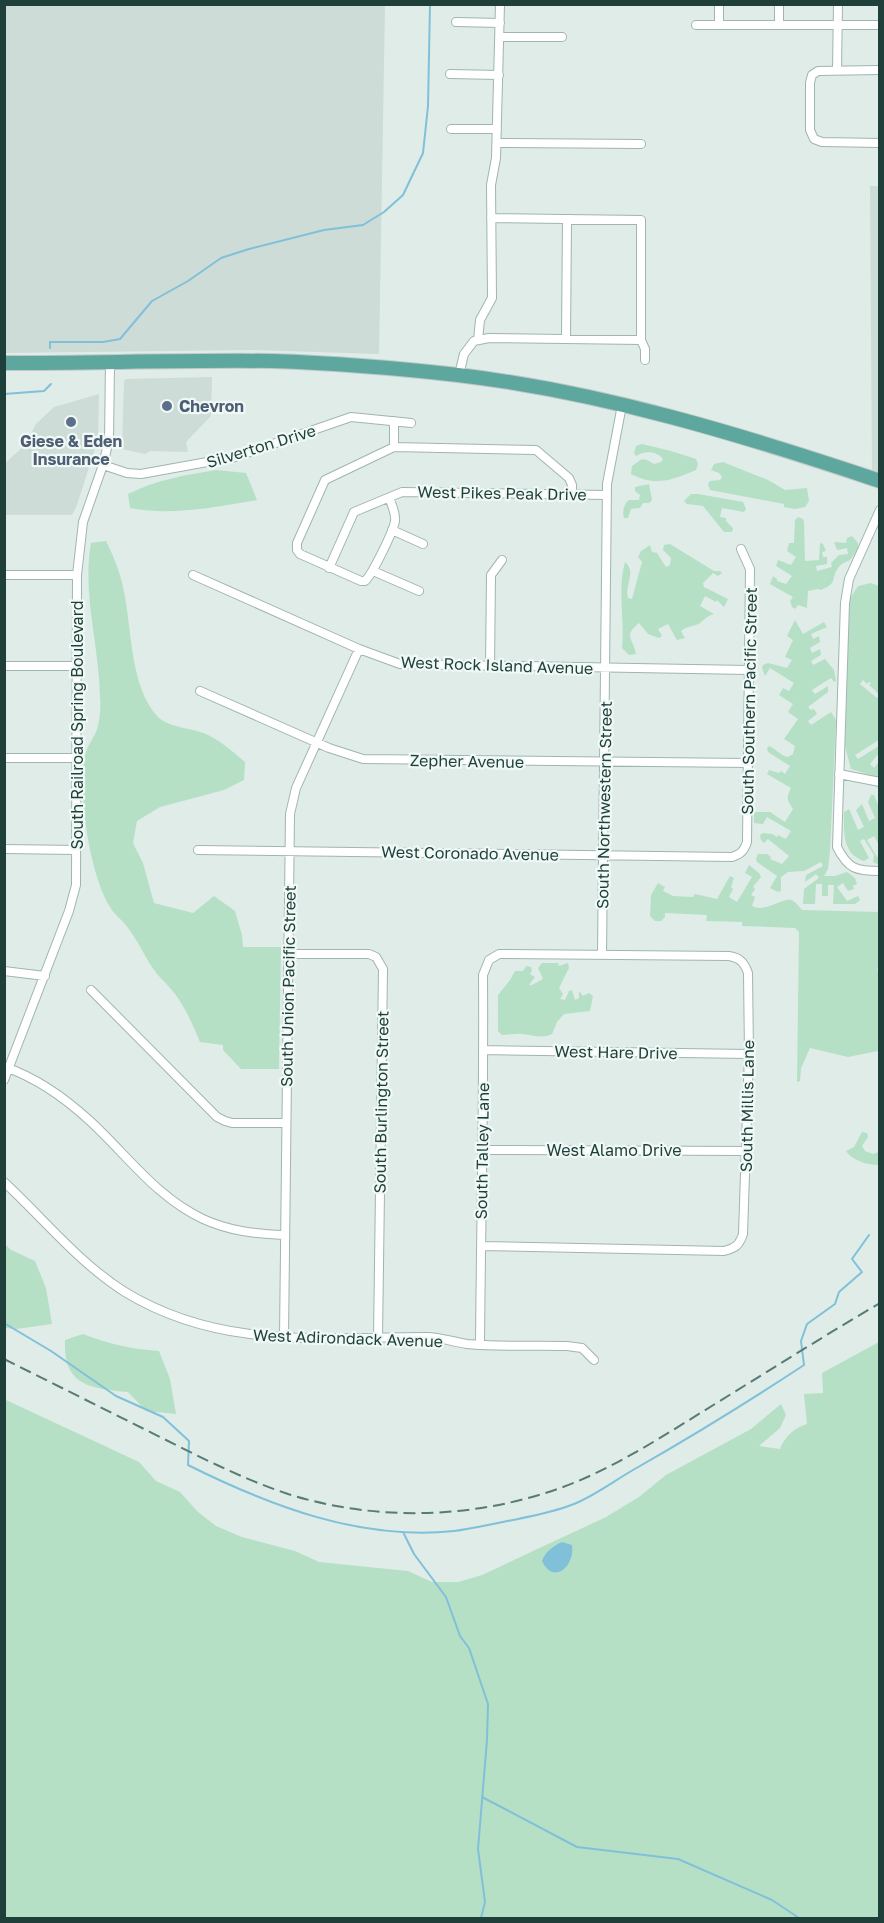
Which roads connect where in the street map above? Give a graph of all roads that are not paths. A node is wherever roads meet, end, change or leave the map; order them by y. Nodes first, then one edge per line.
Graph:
1 (500, 4) edge
2 (719, 4) edge
3 (779, 4) edge
4 (838, 4) edge
5 (456, 22) dead end
6 (500, 23) junction
7 (696, 25) dead end
8 (719, 25) junction
9 (779, 25) junction
10 (837, 25) junction
11 (879, 25) edge
12 (562, 37) dead end
13 (500, 38) junction
14 (837, 70) junction
15 (879, 70) edge
16 (450, 75) dead end
17 (499, 75) junction
18 (451, 129) dead end
19 (497, 129) junction
20 (497, 143) junction
21 (879, 143) edge
22 (641, 144) dead end
23 (491, 218) junction
24 (567, 219) junction
25 (566, 339) junction
26 (478, 340) junction
27 (641, 340) junction
28 (645, 360) dead end
29 (4, 363) edge
30 (110, 363) junction
31 (459, 375) junction
32 (622, 405) junction
33 (394, 421) junction
34 (411, 423) dead end
35 (394, 447) junction
36 (103, 465) junction
37 (879, 481) edge
38 (572, 495) junction
39 (607, 495) junction
40 (389, 498) junction
41 (879, 510) edge
42 (392, 530) junction
43 (423, 544) dead end
44 (741, 549) dead end
45 (502, 560) dead end
46 (329, 568) junction
47 (373, 571) junction
48 (4, 575) edge
49 (77, 575) junction
50 (194, 575) dead end
51 (419, 591) dead end
52 (359, 649) junction
53 (4, 666) edge
54 (78, 666) junction
55 (490, 667) junction
56 (606, 668) junction
57 (748, 670) junction
58 (201, 692) dead end
59 (316, 741) junction
60 (4, 758) edge
61 (77, 758) junction
62 (603, 762) junction
63 (747, 763) junction
64 (839, 774) junction
65 (879, 782) edge
66 (4, 849) edge
67 (76, 850) junction
68 (198, 850) dead end
69 (289, 851) junction
70 (742, 852) joint
71 (603, 855) junction
72 (879, 871) edge
73 (288, 954) junction
74 (602, 954) junction
75 (4, 971) edge
76 (45, 976) junction
77 (91, 990) dead end
78 (483, 1050) junction
79 (749, 1054) junction
80 (7, 1068) edge
81 (4, 1080) edge
82 (286, 1123) junction
83 (483, 1150) junction
84 (746, 1151) junction
85 (4, 1182) edge
86 (284, 1235) junction
87 (481, 1246) junction
88 (284, 1337) junction
89 (378, 1338) junction
90 (480, 1344) junction
91 (594, 1360) dead end

1 - 6 street
2 - 8 street
3 - 9 street
4 - 10 street
5 - 6 street
6 - 13 street
7 - 8 street
8 - 9 street
9 - 10 street
10 - 11 street
10 - 14 street
12 - 13 street
13 - 17 street
14 - 15 street
14 - 21 street
16 - 17 street
17 - 19 street
18 - 19 street
19 - 20 street
20 - 22 street
20 - 23 street
23 - 24 street
23 - 26 street
24 - 25 street
24 - 27 street
25 - 26 street
25 - 27 street
26 - 31 street
27 - 28 street
29 - 30 main road
30 - 31 main road
30 - 36 street, South Railroad Spring Boulevard
31 - 32 main road
32 - 37 main road
32 - 39 street, South Northwestern Street
33 - 34 street, Silverton Drive
33 - 35 street
33 - 36 street, Silverton Drive
35 - 38 street
35 - 46 street
36 - 49 street, South Railroad Spring Boulevard
38 - 39 street, West Pikes Peak Drive
38 - 40 street, West Pikes Peak Drive
39 - 56 street, South Northwestern Street
40 - 42 street
40 - 46 street, West Pikes Peak Drive
41 - 64 street
42 - 43 street
42 - 47 street
44 - 57 street, South Southern Pacific Street
45 - 55 street
46 - 47 street
47 - 51 street
48 - 49 street
49 - 54 street, South Railroad Spring Boulevard
50 - 52 street, West Rock Island Avenue
52 - 55 street, West Rock Island Avenue
52 - 59 street, South Union Pacific Street
53 - 54 street
54 - 61 street, South Railroad Spring Boulevard
55 - 56 street, West Rock Island Avenue
56 - 57 street, West Rock Island Avenue
56 - 62 street, South Northwestern Street
57 - 63 street, South Southern Pacific Street
58 - 59 street, Zepher Avenue
59 - 62 street, Zepher Avenue
59 - 69 street, South Union Pacific Street
60 - 61 street
61 - 67 street, South Railroad Spring Boulevard
62 - 63 street, Zepher Avenue
62 - 71 street, South Northwestern Street
63 - 70 street, South Southern Pacific Street
64 - 65 street
64 - 72 street
66 - 67 street
67 - 76 street, South Railroad Spring Boulevard
68 - 69 street, West Coronado Avenue
69 - 71 street, West Coronado Avenue
69 - 73 street, South Union Pacific Street
70 - 71 street, West Coronado Avenue
71 - 74 street, South Northwestern Street
73 - 82 street, South Union Pacific Street
73 - 89 street, South Burlington Street
74 - 78 street, South Talley Lane
74 - 79 street, South Millis Lane
75 - 76 street
76 - 80 street, South Railroad Spring Boulevard
77 - 82 street
78 - 79 street, West Hare Drive
78 - 83 street, South Talley Lane
79 - 84 street, South Millis Lane
80 - 81 street, South Railroad Spring Boulevard
80 - 86 street
82 - 86 street, South Union Pacific Street
83 - 84 street, West Alamo Drive
83 - 87 street, South Talley Lane
84 - 87 street, South Millis Lane
85 - 88 street, West Adirondack Avenue
86 - 88 street, South Union Pacific Street
87 - 90 street, South Talley Lane
88 - 89 street, West Adirondack Avenue
89 - 90 street, West Adirondack Avenue
90 - 91 street, West Adirondack Avenue

